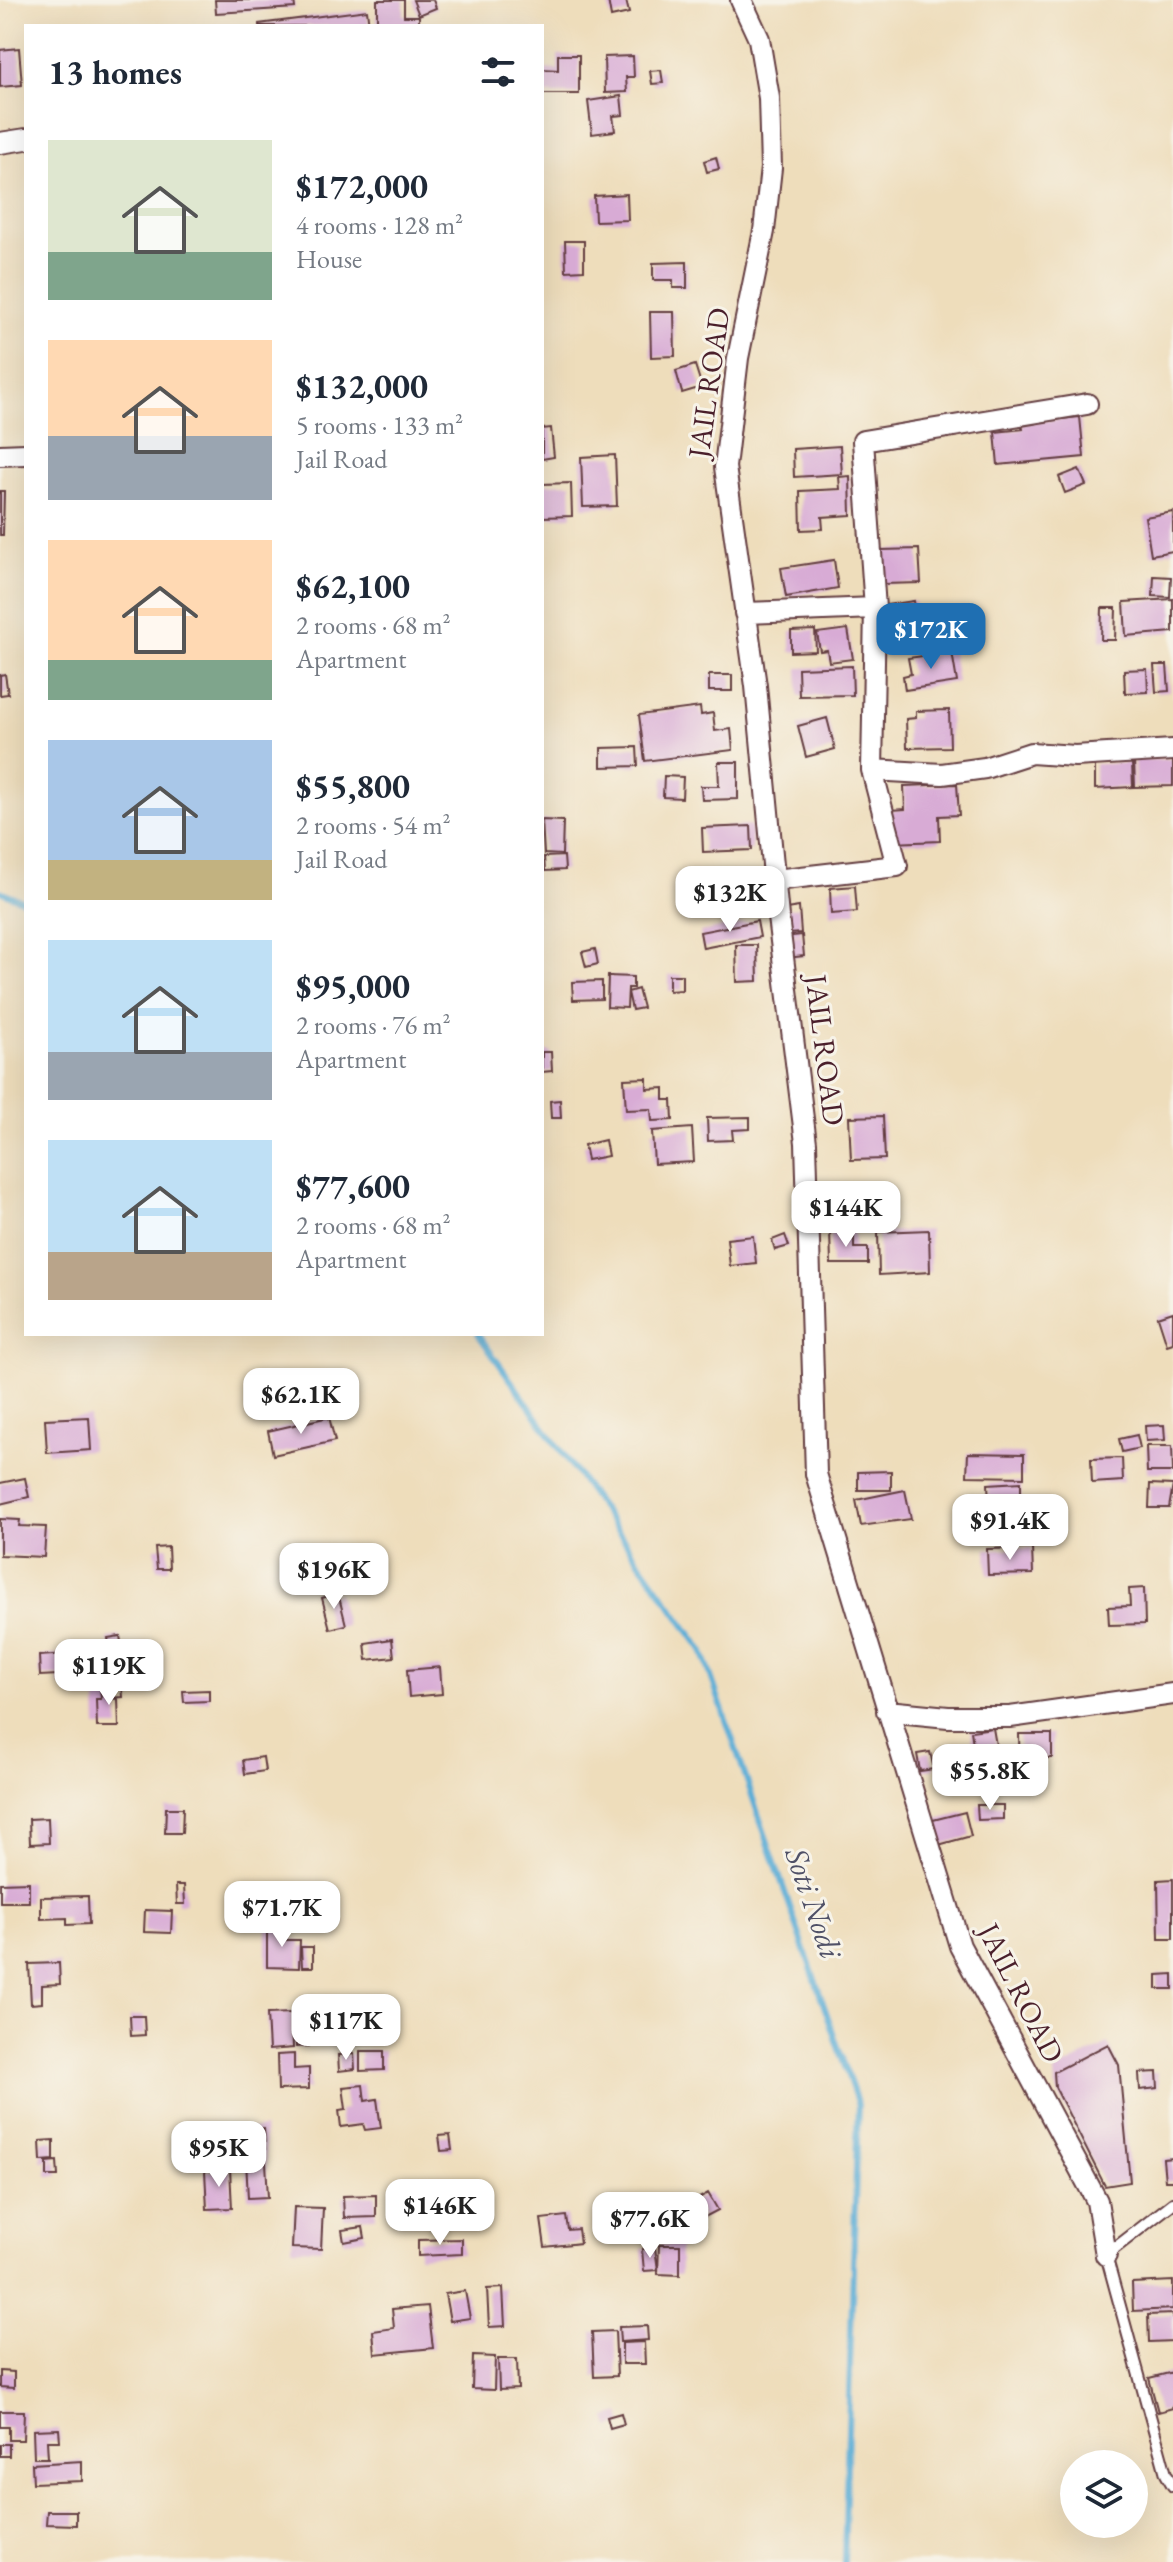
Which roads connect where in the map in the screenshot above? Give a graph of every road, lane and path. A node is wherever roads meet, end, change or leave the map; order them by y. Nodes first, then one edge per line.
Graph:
1 (741, 0) edge
2 (24, 139) edge
3 (0, 143) edge
4 (1087, 404) dead end
5 (24, 454) edge
6 (0, 455) edge
7 (875, 608) junction
8 (745, 613) junction
9 (1173, 750) edge
10 (872, 770) junction
11 (775, 880) junction
12 (1173, 1694) edge
13 (887, 1711) junction
14 (1173, 2203) edge
15 (1106, 2255) junction
16 (1173, 2486) edge

1 - 8 street, JAIL ROAD
2 - 3 street
4 - 7 street
5 - 6 street
7 - 8 street
7 - 10 street
8 - 11 street, JAIL ROAD
9 - 10 street
10 - 11 street
11 - 13 street, JAIL ROAD
12 - 13 street
13 - 15 street, JAIL ROAD
14 - 15 lane
15 - 16 lane

